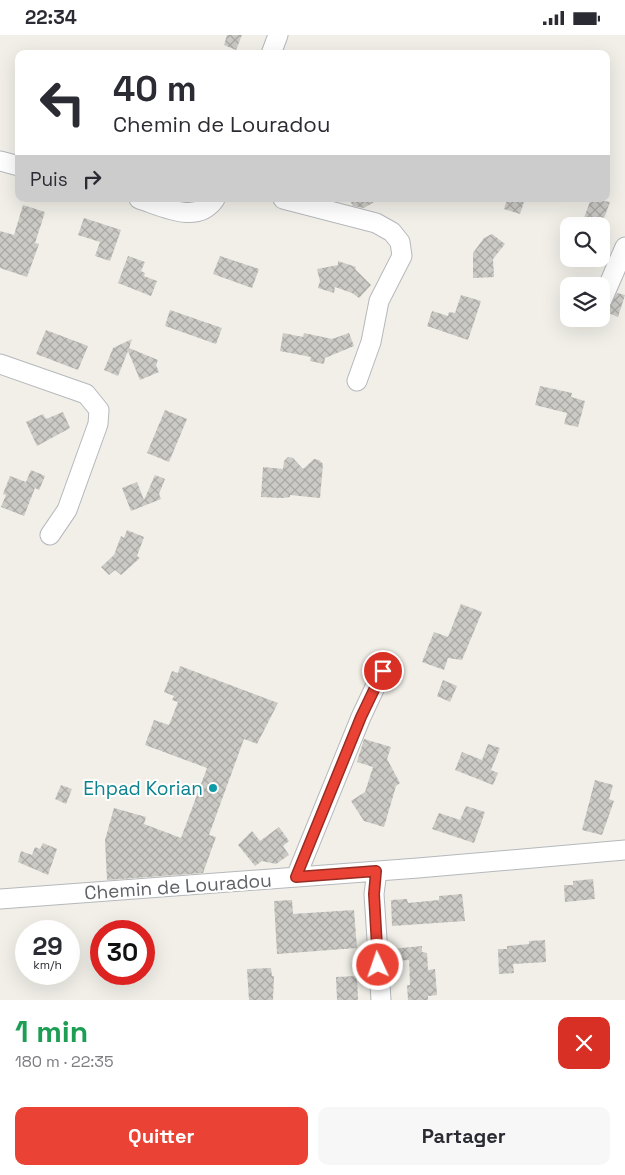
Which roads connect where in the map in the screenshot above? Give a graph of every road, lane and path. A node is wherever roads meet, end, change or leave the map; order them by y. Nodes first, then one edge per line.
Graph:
1 (278, 35) edge
2 (272, 50) edge
3 (0, 161) edge
4 (15, 164) edge
5 (149, 202) edge
6 (213, 202) edge
7 (295, 202) edge
8 (625, 247) edge
9 (610, 282) edge
10 (0, 364) edge
11 (357, 381) dead end
12 (50, 535) dead end
13 (383, 671) dead end
14 (625, 849) edge
15 (376, 871) junction
16 (296, 877) junction
17 (0, 899) edge
18 (381, 1000) edge

1 - 2 street
3 - 4 street
5 - 6 street
7 - 11 street
8 - 9 street
10 - 12 street
13 - 16 street
14 - 15 street, Chemin de Louradou
15 - 16 street, Chemin de Louradou
15 - 18 street
16 - 17 street, Chemin de Louradou

